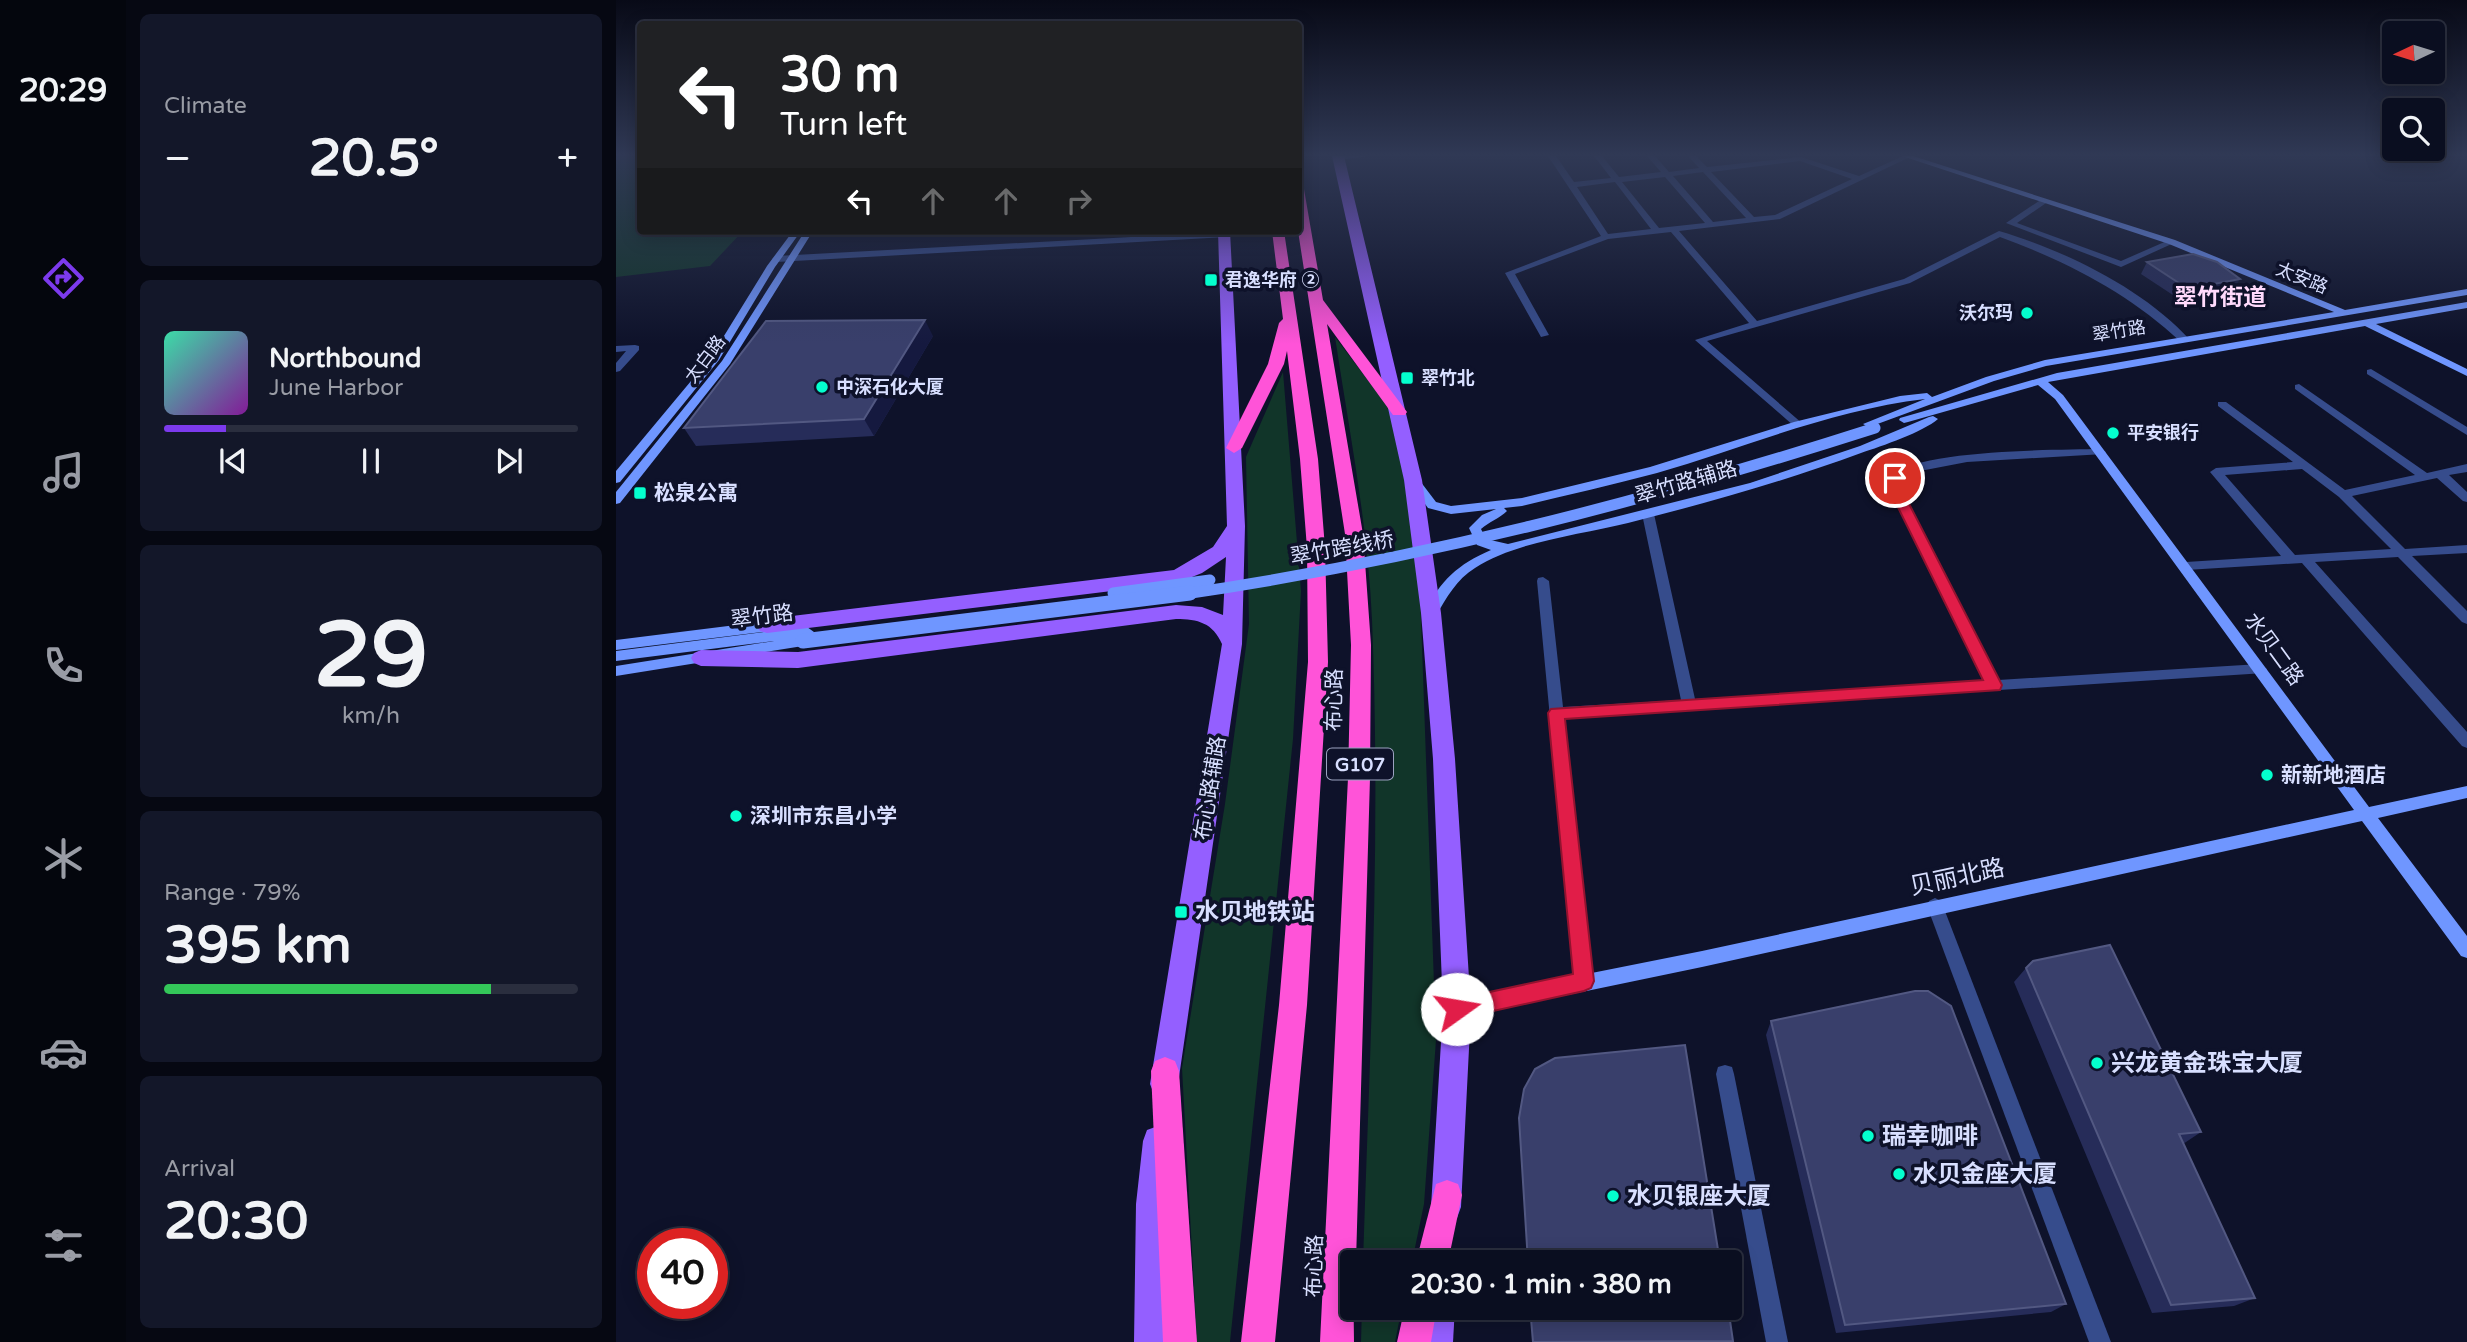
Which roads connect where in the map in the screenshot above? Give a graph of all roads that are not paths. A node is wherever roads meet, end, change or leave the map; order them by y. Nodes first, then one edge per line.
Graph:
1 (1303, 219) edge
2 (1353, 219) edge
3 (1594, 219) edge
4 (1647, 219) edge
5 (1706, 219) edge
6 (1751, 219) edge
7 (1763, 219) edge
8 (2017, 219) edge
9 (2100, 219) edge
10 (1753, 221) junction
11 (1712, 226) junction
12 (1674, 230) junction
13 (1658, 232) junction
14 (794, 235) edge
15 (807, 235) edge
16 (1189, 235) edge
17 (1224, 235) edge
18 (1279, 235) edge
19 (1606, 237) junction
20 (2172, 242) junction
21 (790, 258) junction
22 (776, 259) junction
23 (2467, 292) edge
24 (1317, 300) junction
25 (2467, 305) edge
26 (1289, 311) junction
27 (2344, 312) junction
28 (1754, 323) junction
29 (2367, 323) junction
30 (1544, 335) dead end
31 (2185, 340) junction
32 (616, 349) edge
33 (616, 369) edge
34 (2371, 372) dead end
35 (2467, 373) edge
36 (2039, 380) junction
37 (2299, 387) dead end
38 (1953, 393) junction
39 (1968, 401) junction
40 (2222, 404) dead end
41 (1399, 412) junction
42 (1798, 424) junction
43 (1872, 426) junction
44 (2467, 432) edge
45 (1234, 448) junction
46 (2100, 452) junction
47 (2305, 466) junction
48 (2467, 468) edge
49 (2440, 474) junction
50 (2425, 477) junction
51 (616, 479) edge
52 (1413, 480) junction
53 (2343, 494) junction
54 (2467, 498) edge
55 (616, 500) edge
56 (1522, 502) junction
57 (1647, 514) junction
58 (1236, 526) junction
59 (1517, 547) junction
60 (2467, 549) edge
61 (2401, 552) junction
62 (2298, 559) junction
63 (2186, 566) junction
64 (1167, 578) junction
65 (1543, 581) dead end
66 (1176, 612) junction
67 (1431, 613) junction
68 (2467, 619) edge
69 (767, 626) junction
70 (805, 636) junction
71 (1232, 644) junction
72 (616, 645) edge
73 (616, 656) edge
74 (701, 658) junction
75 (2260, 669) junction
76 (616, 671) edge
77 (1994, 685) junction
78 (1689, 705) junction
79 (1556, 713) junction
80 (2467, 743) edge
81 (2467, 792) edge
82 (2364, 814) junction
83 (1935, 906) junction
84 (2467, 950) edge
85 (1584, 981) junction
86 (1457, 1009) junction
87 (1165, 1071) junction
88 (1725, 1074) dead end
89 (1447, 1195) junction
90 (1435, 1250) edge
91 (1443, 1250) edge
92 (1418, 1320) edge
93 (1438, 1320) edge
94 (1151, 1342) edge
95 (1180, 1342) edge
96 (1258, 1342) edge
97 (1337, 1342) edge
98 (1413, 1342) edge
99 (1436, 1342) edge
100 (1777, 1342) edge
101 (2100, 1342) edge

1 - 24 highway, 布心路 / G107
2 - 41 main road
3 - 19 street
4 - 13 street
5 - 11 street
6 - 10 street
7 - 10 street
8 - 20 street
9 - 20 main road, 太安路
10 - 11 street
11 - 12 street
12 - 13 street
12 - 28 street
13 - 19 street
14 - 22 main road, 太白路
15 - 21 main road, 太白路
16 - 21 street
17 - 45 main road, 布心路辅路
18 - 26 highway, 布心路 / G107
19 - 30 street
20 - 27 main road, 太安路
21 - 22 street
21 - 55 main road, 太白路
22 - 51 main road, 太白路
23 - 27 main road, 翠竹路
24 - 41 highway
24 - 97 highway, 布心路 / G107
25 - 29 main road, 翠竹路
26 - 45 highway
26 - 96 highway, 布心路 / G107
27 - 29 main road, 太安路
27 - 31 main road, 翠竹路
28 - 31 street
28 - 42 street
29 - 35 main road, 太安路
29 - 36 main road, 翠竹路
31 - 38 main road, 翠竹路
32 - 33 street
34 - 44 street
36 - 39 main road, 翠竹路
36 - 46 main road, 水贝二路
37 - 50 street
38 - 42 main road, 翠竹路辅路
38 - 43 main road, 翠竹路
39 - 43 main road, 翠竹路
39 - 57 main road, 翠竹路辅路
40 - 47 street
41 - 52 main road
42 - 56 main road, 翠竹路辅路
43 - 70 main road, 翠竹跨线桥, bridge
45 - 58 main road, 布心路辅路
46 - 63 main road, 水贝二路
46 - 77 street
47 - 53 street
47 - 62 street
48 - 49 street
49 - 50 street
49 - 54 street
50 - 53 street
52 - 56 main road, 翠竹路辅路
52 - 67 main road
53 - 61 street
56 - 59 main road
57 - 59 main road, 翠竹路辅路
57 - 78 street
58 - 64 main road
58 - 71 main road, 布心路辅路
59 - 67 main road, 翠竹路辅路
60 - 61 street
61 - 62 street
61 - 68 street
62 - 63 street
62 - 80 street
63 - 75 main road, 水贝二路
64 - 66 main road
64 - 69 main road
65 - 79 street
66 - 71 main road
66 - 74 main road
67 - 86 main road
69 - 70 main road, 翠竹路
69 - 72 main road, 翠竹路
70 - 73 main road, 翠竹路
70 - 74 main road, 翠竹路
71 - 87 main road, 布心路辅路
74 - 76 main road, 翠竹路
75 - 77 street
75 - 82 main road, 水贝二路
77 - 78 street
78 - 79 street
79 - 85 street
81 - 82 main road, 贝丽北路
82 - 83 main road, 贝丽北路
82 - 84 main road, 水贝二路
83 - 85 main road, 贝丽北路
83 - 101 street
85 - 86 main road, 贝丽北路
86 - 89 main road
87 - 94 main road, 布心路辅路
87 - 95 highway
88 - 100 street
89 - 90 highway
89 - 91 main road
92 - 98 highway
93 - 99 main road

